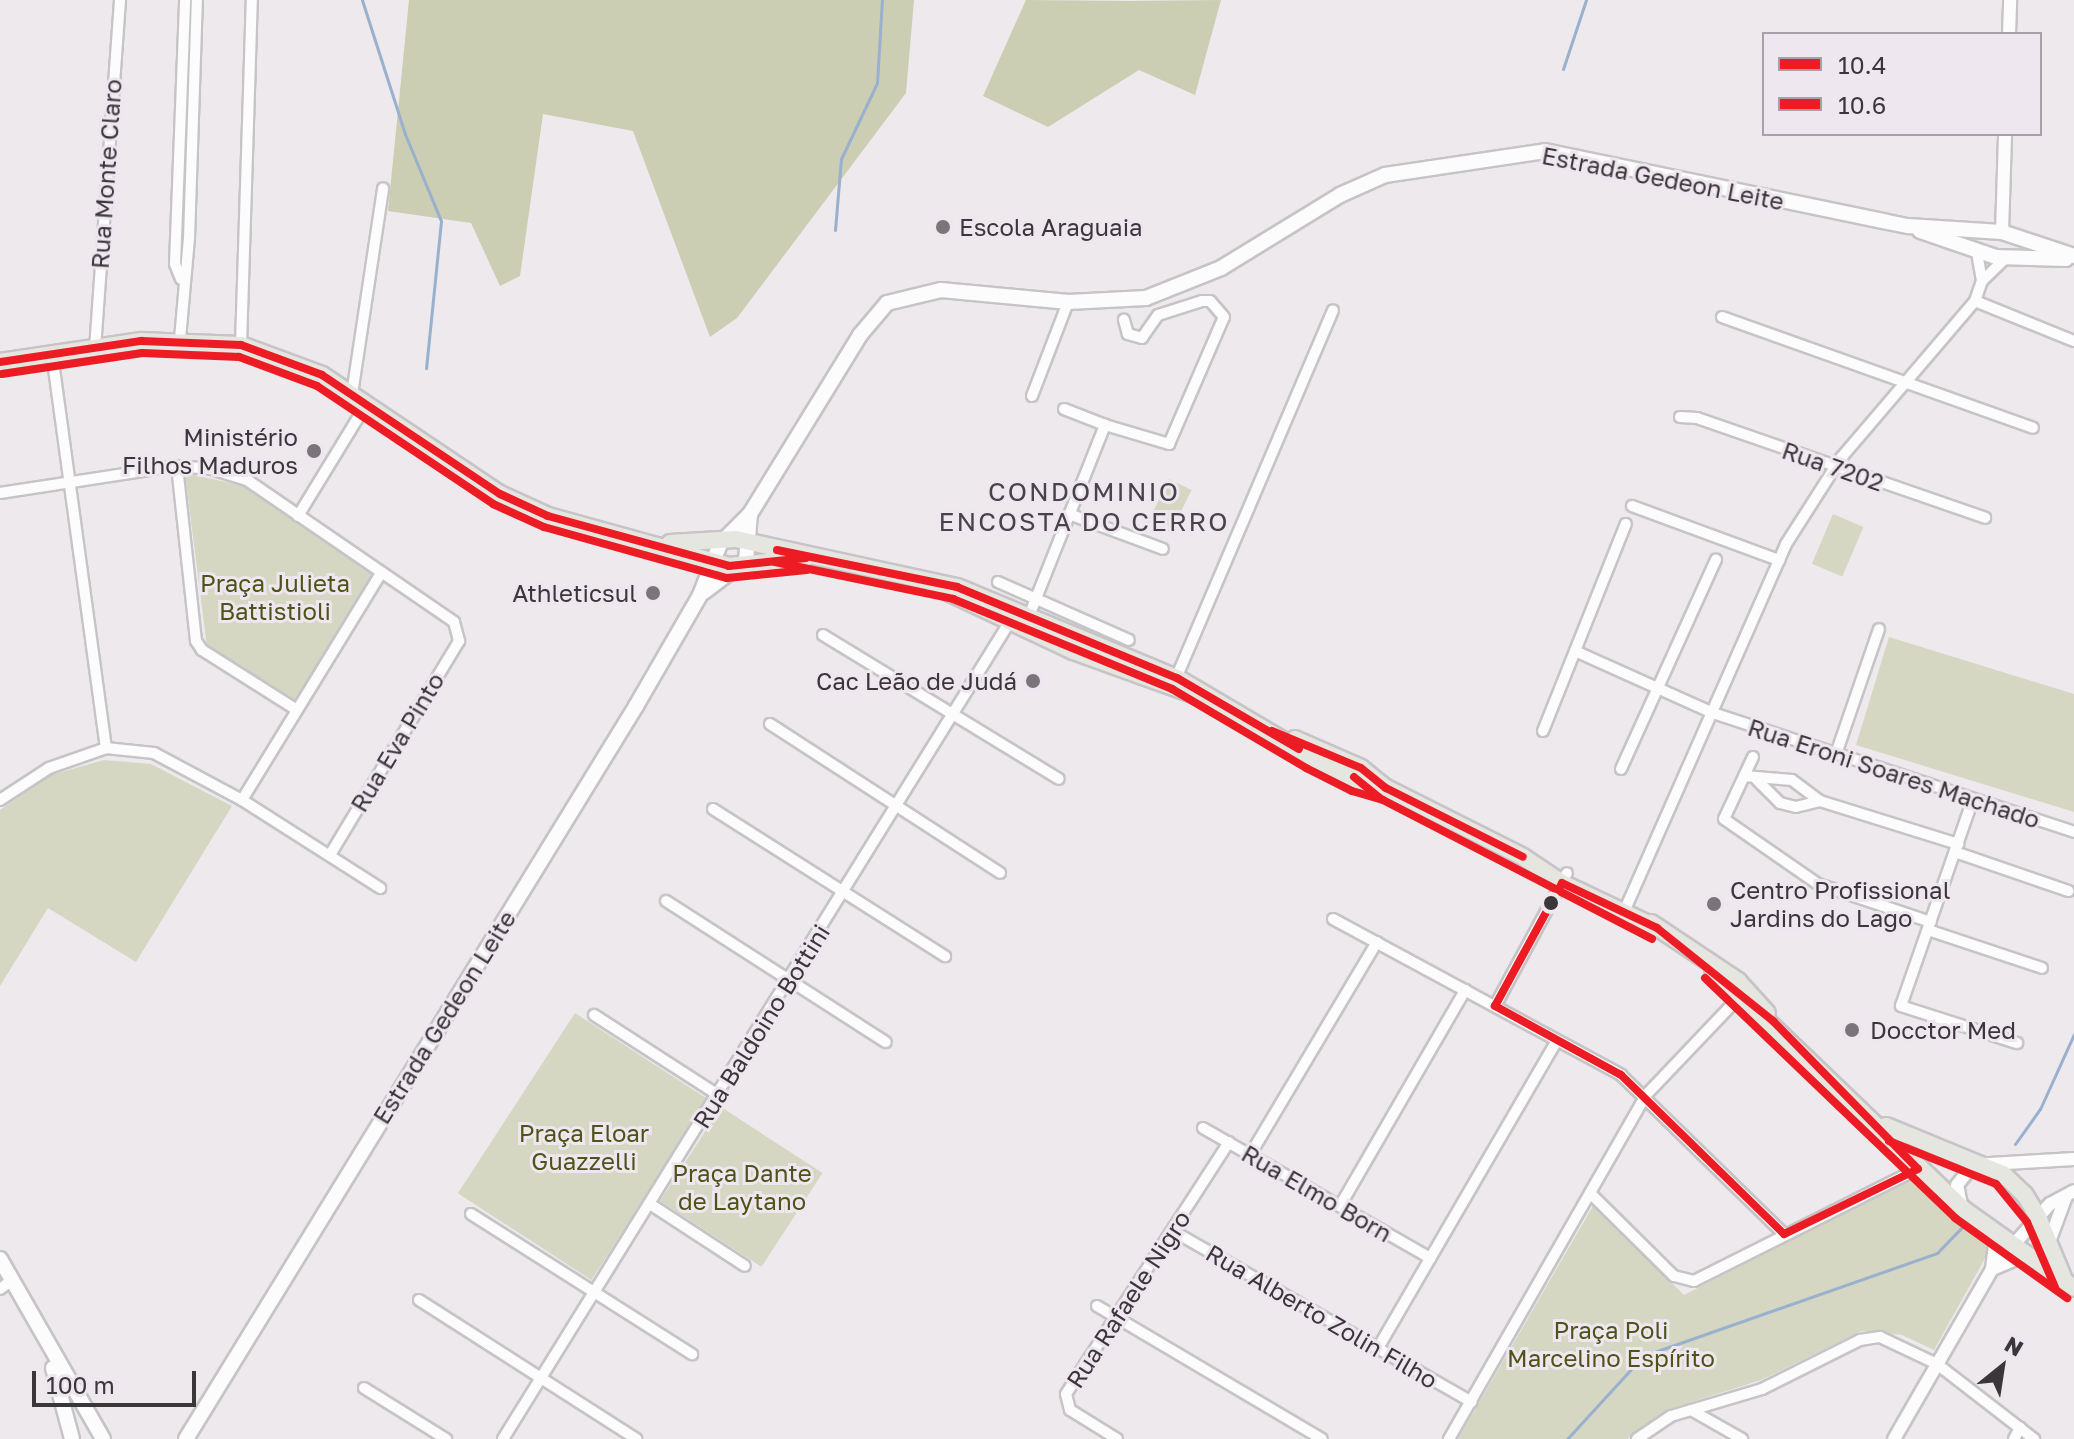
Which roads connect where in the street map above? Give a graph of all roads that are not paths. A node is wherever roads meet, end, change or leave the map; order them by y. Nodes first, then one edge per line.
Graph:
1 (120, 0) edge
2 (185, 0) edge
3 (197, 0) edge
4 (252, 0) edge
5 (2010, 0) edge
6 (2009, 32) edge
7 (180, 108) junction
8 (195, 110) junction
9 (2005, 136) edge
10 (383, 188) dead end
11 (1908, 226) junction
12 (1982, 229) junction
13 (2002, 232) junction
14 (2016, 238) junction
15 (1977, 253) junction
16 (2007, 257) junction
17 (2074, 258) edge
18 (181, 279) junction
19 (1982, 281) junction
20 (1975, 301) junction
21 (1068, 302) junction
22 (1333, 311) dead end
23 (1722, 317) dead end
24 (1124, 320) dead end
25 (180, 339) junction
26 (2074, 341) edge
27 (241, 345) junction
28 (95, 349) junction
29 (52, 354) junction
30 (0, 362) edge
31 (1909, 383) junction
32 (352, 394) junction
33 (1032, 396) dead end
34 (367, 403) junction
35 (1064, 409) dead end
36 (1680, 417) dead end
37 (1105, 425) junction
38 (2033, 428) dead end
39 (177, 466) junction
40 (1834, 468) junction
41 (70, 482) junction
42 (0, 493) edge
43 (1632, 506) dead end
44 (750, 514) junction
45 (1069, 514) junction
46 (298, 516) junction
47 (1985, 518) dead end
48 (1626, 524) dead end
49 (725, 539) junction
50 (749, 542) junction
51 (661, 544) junction
52 (1163, 549) dead end
53 (806, 558) junction
54 (1716, 560) dead end
55 (1779, 560) junction
56 (714, 561) junction
57 (740, 567) junction
58 (381, 573) junction
59 (998, 582) dead end
60 (700, 595) junction
61 (1036, 598) junction
62 (1019, 617) junction
63 (1879, 629) dead end
64 (823, 635) dead end
65 (1129, 640) dead end
66 (1575, 651) junction
67 (1174, 683) junction
68 (1657, 688) junction
69 (297, 710) junction
70 (1713, 713) junction
71 (954, 718) junction
72 (770, 724) dead end
73 (1543, 731) dead end
74 (106, 748) junction
75 (1836, 754) junction
76 (1753, 757) dead end
77 (1621, 769) dead end
78 (1744, 776) junction
79 (1059, 779) dead end
80 (1757, 780) junction
81 (1973, 799) junction
82 (0, 800) edge
83 (242, 800) junction
84 (1820, 801) junction
85 (898, 807) junction
86 (713, 809) dead end
87 (2074, 832) edge
88 (1956, 848) junction
89 (331, 853) junction
90 (1000, 873) dead end
91 (1565, 878) junction
92 (380, 888) dead end
93 (2068, 891) dead end
94 (844, 894) junction
95 (666, 901) dead end
96 (1626, 909) junction
97 (1333, 919) dead end
98 (1929, 926) junction
99 (1377, 942) junction
100 (945, 956) dead end
101 (2042, 968) dead end
102 (789, 981) junction
103 (1465, 990) junction
104 (1743, 993) junction
105 (1495, 1006) junction
106 (594, 1015) dead end
107 (1557, 1040) junction
108 (886, 1042) dead end
109 (2017, 1043) dead end
110 (718, 1095) junction
111 (1646, 1095) junction
112 (1874, 1120) junction
113 (1203, 1128) dead end
114 (1229, 1142) junction
115 (1250, 1155) junction
116 (2074, 1159) edge
117 (1979, 1163) junction
118 (1918, 1169) junction
119 (2071, 1192) edge
120 (1590, 1193) junction
121 (650, 1204) junction
122 (1340, 1206) junction
123 (1963, 1209) junction
124 (471, 1214) dead end
125 (2038, 1217) junction
126 (1173, 1231) junction
127 (1784, 1234) junction
128 (1996, 1235) junction
129 (2049, 1249) junction
130 (2017, 1252) junction
131 (1430, 1258) junction
132 (0, 1259) edge
133 (745, 1266) dead end
134 (1992, 1269) junction
135 (6, 1284) edge
136 (2070, 1285) edge
137 (596, 1290) junction
138 (419, 1300) dead end
139 (1097, 1306) dead end
140 (1114, 1317) junction
141 (48, 1348) junction
142 (1378, 1348) junction
143 (692, 1354) dead end
144 (1937, 1364) junction
145 (542, 1376) junction
146 (364, 1388) dead end
147 (1471, 1402) junction
148 (1691, 1410) junction
149 (2020, 1428) junction
150 (72, 1439) edge
151 (100, 1439) edge
152 (186, 1439) edge
153 (446, 1439) edge
154 (503, 1439) edge
155 (636, 1439) edge
156 (1117, 1439) edge
157 (1322, 1439) edge
158 (1449, 1439) edge
159 (1637, 1439) edge
160 (1742, 1439) edge
161 (1894, 1439) edge
162 (2014, 1439) edge
163 (2034, 1439) edge

1 - 28 street, Rua Monte Claro
2 - 7 street
3 - 8 street
4 - 27 street
5 - 6 street
7 - 8 street
7 - 18 street
8 - 18 street
9 - 13 street
10 - 32 street
11 - 12 main road, Estrada Gedeon Leite
11 - 15 main road, Estrada Gedeon Leite
11 - 21 main road, Estrada Gedeon Leite
12 - 13 main road, Estrada Gedeon Leite
12 - 15 main road
13 - 14 main road, Estrada Gedeon Leite
14 - 16 main road
14 - 17 main road, Estrada Gedeon Leite
15 - 16 main road, Estrada Gedeon Leite
15 - 19 street
16 - 17 main road, Estrada Gedeon Leite
16 - 19 street
18 - 25 street
19 - 20 street
20 - 26 street
20 - 31 street
21 - 33 street
21 - 44 main road, Estrada Gedeon Leite
22 - 67 street
23 - 31 street
24 - 37 street
25 - 27 main road
25 - 28 main road
27 - 32 main road
28 - 29 main road
29 - 30 main road
29 - 41 street
31 - 38 street
31 - 40 street
32 - 34 main road
34 - 46 street
34 - 51 main road
35 - 37 street
36 - 40 street, Rua 7202
37 - 45 street, Rua Baldoino Bottini
39 - 41 street
39 - 46 street
39 - 69 street
40 - 47 street, Rua 7202
40 - 55 street
41 - 42 street
41 - 74 street
43 - 55 street
44 - 49 main road, Estrada Gedeon Leite
44 - 50 main road, Estrada Gedeon Leite
45 - 52 street
45 - 61 street, Rua Baldoino Bottini
46 - 58 street
48 - 66 street
49 - 50 main road
49 - 51 main road
49 - 56 main road, Estrada Gedeon Leite
50 - 53 main road
50 - 57 main road, Estrada Gedeon Leite
51 - 56 main road
53 - 57 main road
53 - 62 main road
54 - 68 street
55 - 70 street
56 - 57 main road
56 - 60 main road, Estrada Gedeon Leite
57 - 60 main road, Estrada Gedeon Leite
58 - 69 street
58 - 89 street, Rua Eva Pinto
59 - 61 street
60 - 152 main road, Estrada Gedeon Leite
61 - 62 street, Rua Baldoino Bottini
61 - 65 street
62 - 67 main road
62 - 71 street, Rua Baldoino Bottini
63 - 75 street
64 - 71 street
66 - 68 street, Rua Eroni Soares Machado
66 - 73 street
67 - 91 main road
68 - 70 street, Rua Eroni Soares Machado
68 - 77 street
69 - 83 street
70 - 75 street, Rua Eroni Soares Machado
70 - 96 street
71 - 79 street
71 - 85 street, Rua Baldoino Bottini
72 - 85 street
74 - 82 street
74 - 83 street
75 - 81 street, Rua Eroni Soares Machado
76 - 78 street
78 - 80 street
78 - 98 street
80 - 84 street
80 - 84 street
81 - 87 street, Rua Eroni Soares Machado
81 - 88 street
83 - 89 street
84 - 88 street
85 - 90 street
85 - 94 street, Rua Baldoino Bottini
86 - 94 street
88 - 93 street
88 - 98 street
89 - 92 street
91 - 96 main road
91 - 105 street
94 - 100 street
94 - 102 street, Rua Baldoino Bottini
95 - 102 street
96 - 104 main road
97 - 99 street
98 - 101 street
98 - 109 street
99 - 103 street
99 - 115 street
102 - 108 street
102 - 110 street, Rua Baldoino Bottini
103 - 105 street
103 - 122 street
104 - 111 street
104 - 112 main road
105 - 107 street
106 - 110 street
107 - 111 street
107 - 131 street
110 - 121 street, Rua Baldoino Bottini
111 - 120 street
111 - 127 street
112 - 117 main road
112 - 118 main road
113 - 114 street, Rua Elmo Born
114 - 115 street, Rua Elmo Born
114 - 126 street, Rua Rafaele Nigro
115 - 122 street, Rua Elmo Born
116 - 117 street
117 - 123 street
117 - 125 main road
118 - 123 main road
118 - 127 street
119 - 125 street
119 - 129 street
120 - 127 street
120 - 147 street
121 - 133 street
121 - 137 street, Rua Baldoino Bottini
122 - 131 street, Rua Elmo Born
123 - 128 main road
124 - 137 street
125 - 129 main road
125 - 130 street
126 - 140 street, Rua Rafaele Nigro
126 - 142 street, Rua Alberto Zolin Filho
128 - 130 main road
128 - 134 street
129 - 136 main road
130 - 134 street
130 - 136 main road
131 - 142 street
132 - 135 main road
134 - 144 street
135 - 141 main road
137 - 143 street
137 - 145 street, Rua Baldoino Bottini
138 - 145 street
139 - 140 street
140 - 156 street, Rua Rafaele Nigro
140 - 157 street
141 - 150 main road
141 - 151 main road
142 - 147 street, Rua Alberto Zolin Filho
144 - 148 street
144 - 149 street
144 - 161 street
145 - 154 street, Rua Baldoino Bottini
145 - 155 street
146 - 153 street
147 - 158 street
148 - 159 street
148 - 160 street
149 - 162 street
149 - 163 street

